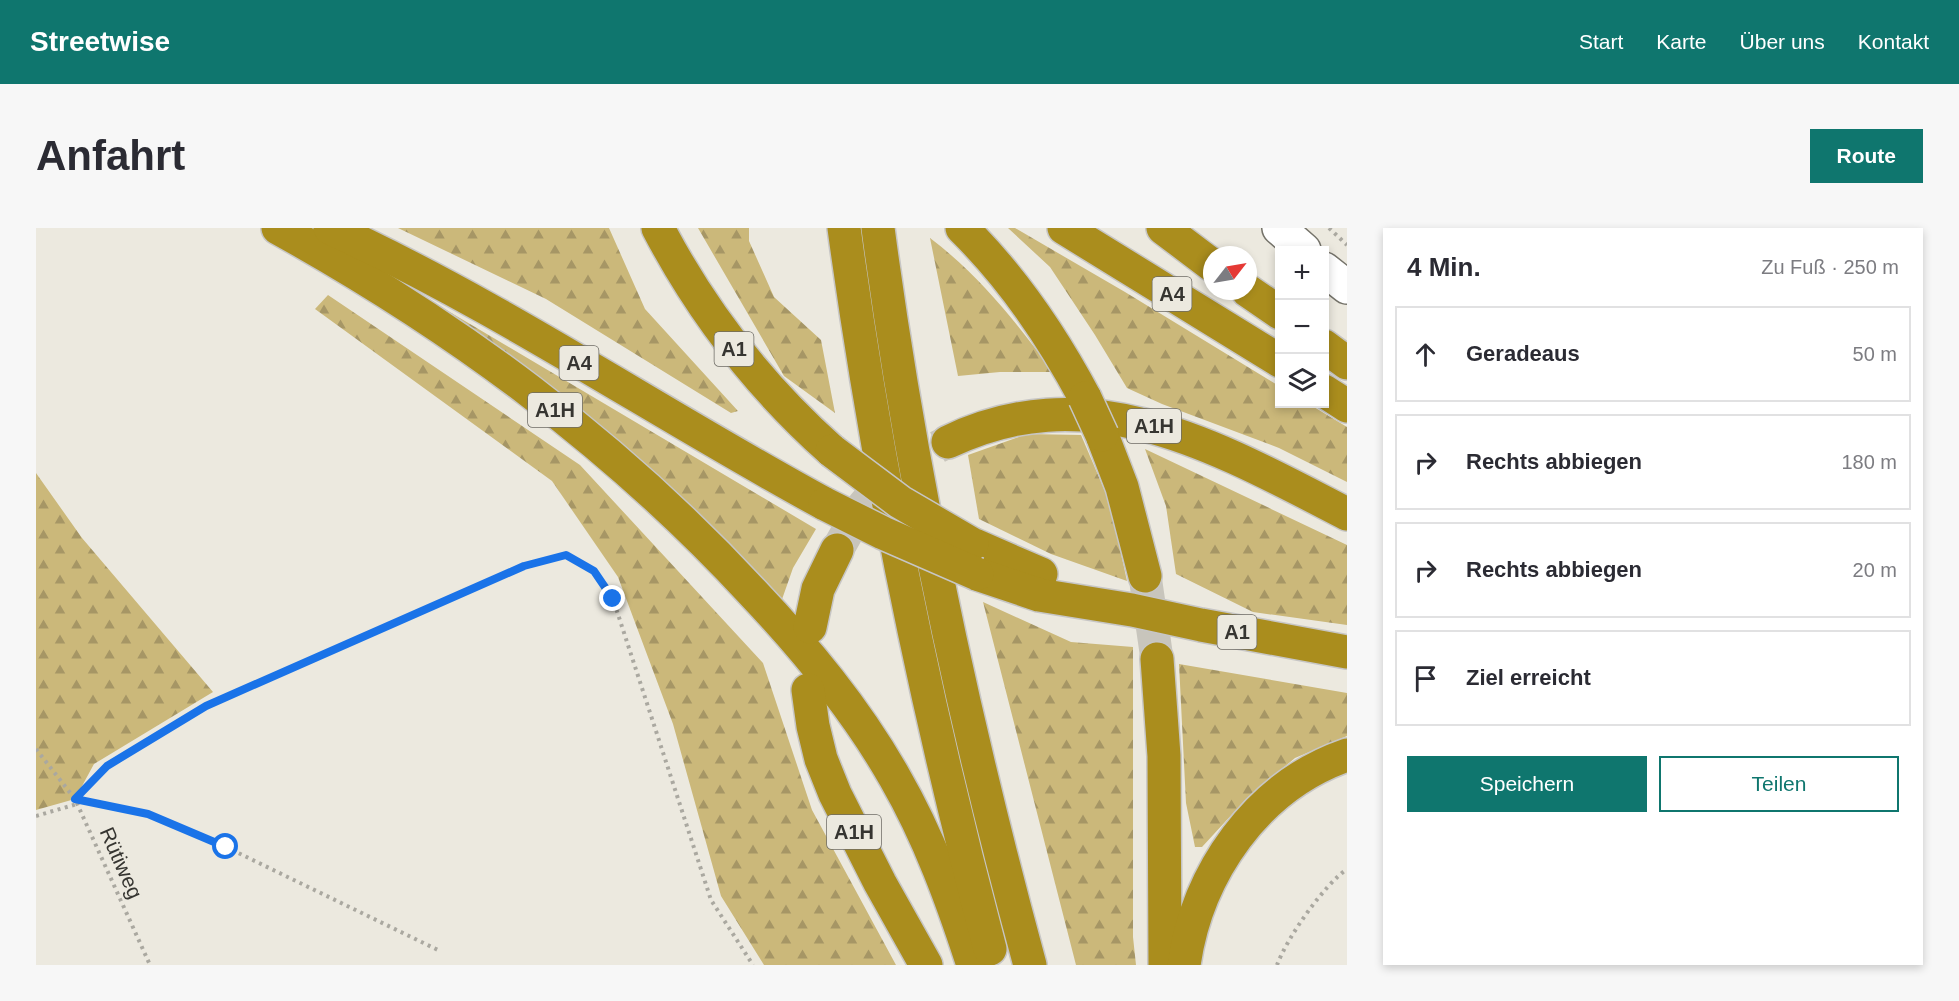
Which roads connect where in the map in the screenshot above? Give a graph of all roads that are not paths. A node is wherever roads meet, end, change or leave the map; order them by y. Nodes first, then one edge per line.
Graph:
1 (278, 228) edge
2 (330, 228) edge
3 (658, 228) edge
4 (844, 228) edge
5 (878, 228) edge
6 (962, 228) edge
7 (1064, 228) edge
8 (1162, 228) edge
9 (1279, 228) edge
10 (1299, 246) edge
11 (1203, 258) edge
12 (1329, 272) edge
13 (1347, 288) edge
14 (1257, 297) edge
15 (1275, 310) edge
16 (1329, 350) edge
17 (1275, 358) edge
18 (1347, 363) edge
19 (1329, 394) edge
20 (1347, 406) edge
21 (948, 441) tunnel mouth
22 (1347, 514) edge
23 (837, 550) tunnel mouth
24 (974, 559) junction
25 (1145, 576) tunnel mouth
26 (1132, 609) joint
27 (810, 627) dead end
28 (1347, 652) edge
29 (1157, 659) tunnel mouth
30 (808, 690) dead end
31 (1347, 755) edge
32 (926, 965) edge
33 (973, 965) edge
34 (994, 965) edge
35 (1030, 965) edge
36 (1166, 965) edge
37 (1184, 965) edge

1 - 33 highway, A1H
2 - 24 highway, A4, bridge
3 - 24 highway, A1, bridge
4 - 34 highway
5 - 35 highway
6 - 25 highway, A1H, bridge
7 - 17 highway, A4
8 - 11 highway
9 - 10 main road
12 - 13 main road
14 - 15 highway
16 - 18 highway
19 - 20 highway
21 - 22 highway, A1H
23 - 27 highway
24 - 26 highway, A4
26 - 28 highway, A1
29 - 36 highway
30 - 32 highway, A1H
31 - 37 highway

